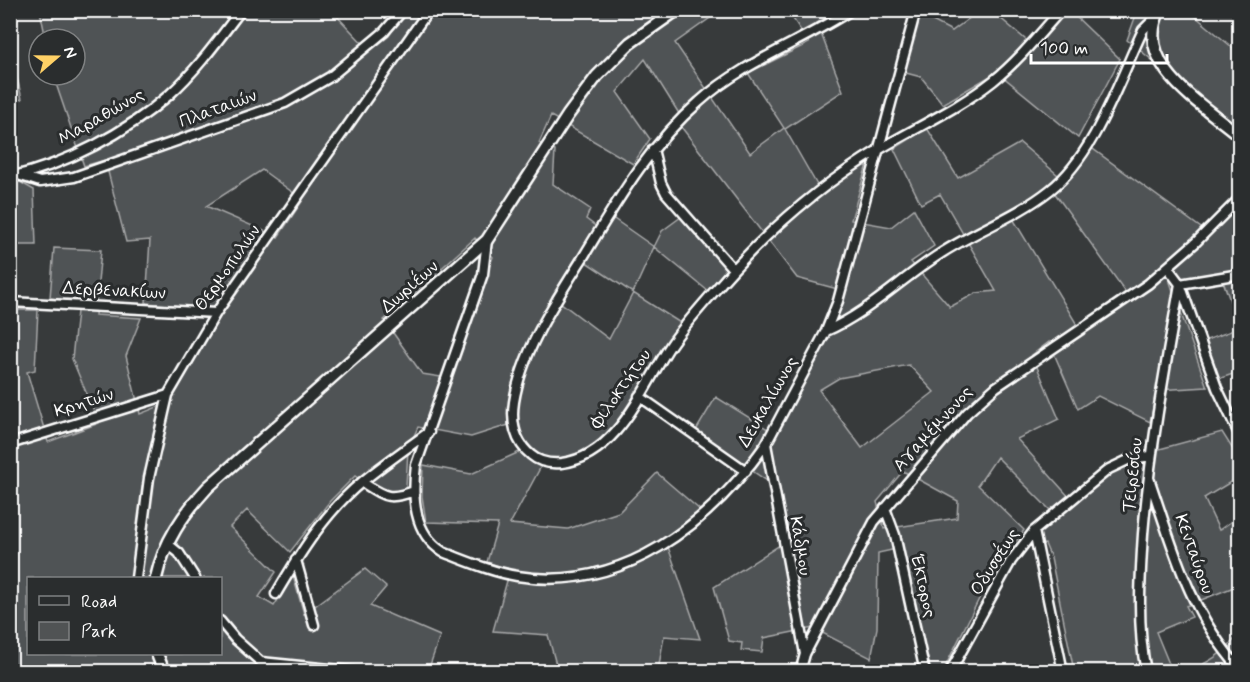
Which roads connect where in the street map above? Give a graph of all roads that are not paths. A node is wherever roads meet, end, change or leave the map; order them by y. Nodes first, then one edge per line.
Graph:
1 (241, 10) edge
2 (403, 10) edge
3 (429, 10) edge
4 (677, 10) edge
5 (851, 10) edge
6 (916, 10) edge
7 (1061, 10) edge
8 (1159, 13) edge
9 (1239, 136) edge
10 (653, 149) junction
11 (877, 151) junction
12 (14, 176) edge
13 (1239, 198) edge
14 (487, 240) junction
15 (1168, 268) junction
16 (733, 269) junction
17 (1239, 274) edge
18 (1180, 284) junction
19 (10, 302) edge
20 (216, 313) junction
21 (826, 331) junction
22 (168, 395) junction
23 (639, 396) junction
24 (429, 431) junction
25 (1239, 436) edge
26 (10, 444) edge
27 (766, 444) junction
28 (1150, 456) junction
29 (746, 471) junction
30 (1148, 475) junction
31 (362, 482) junction
32 (414, 491) junction
33 (885, 508) junction
34 (1034, 531) junction
35 (168, 544) junction
36 (297, 560) junction
37 (136, 577) edge
38 (157, 577) edge
39 (194, 577) edge
40 (276, 594) dead end
41 (222, 623) edge
42 (314, 625) dead end
43 (805, 654) junction
44 (157, 655) edge
45 (261, 662) junction
46 (1239, 669) edge
47 (164, 672) edge
48 (272, 672) edge
49 (360, 672) edge
50 (800, 672) edge
51 (925, 672) edge
52 (950, 672) edge
53 (1063, 672) edge
54 (1146, 672) edge

1 - 12 street, Μαραθώνος
2 - 12 street, Πλαταιών
3 - 20 street, Θερμοπυλών
4 - 14 street, Δωριέων
5 - 10 street, Φιλοκτήτου
6 - 11 street, Δευκαλίωνος
7 - 11 street, Φιλοκτήτου
8 - 9 street
8 - 21 street
10 - 16 street
10 - 23 street, Φιλοκτήτου
11 - 16 street, Φιλοκτήτου
11 - 21 street, Δευκαλίωνος
13 - 15 street, Αγαμέμνονος
14 - 24 street, Δευκαλίωνος
14 - 35 street, Δωριέων
15 - 18 street
15 - 33 street, Αγαμέμνονος
16 - 23 street, Φιλοκτήτου
17 - 18 street
18 - 25 street
18 - 28 street, Τειρεσίου
19 - 20 street, Δερβενακίων
20 - 22 street, Θερμοπυλών
21 - 27 street, Δευκαλίωνος
22 - 26 street, Κρητών
22 - 37 street, Θερμοπυλών
23 - 29 street
24 - 31 street
24 - 32 street, Δευκαλίωνος
27 - 29 street, Δευκαλίωνος
27 - 43 street, Κάδμου
28 - 30 street, Τειρεσίου
28 - 34 street, Οδυσσέως
29 - 32 street, Δευκαλίωνος
30 - 46 street, Κενταύρου
30 - 54 street, Τειρεσίου
31 - 32 street
31 - 36 street
33 - 43 street, Αγαμέμνονος
33 - 51 street, Έκτορος
34 - 52 street, Οδυσσέως
34 - 53 street
35 - 38 street, Δωριέων
35 - 39 street
36 - 40 street
36 - 42 street
41 - 45 street
43 - 50 street, Αγαμέμνονος
44 - 47 street
45 - 48 street
45 - 49 street

